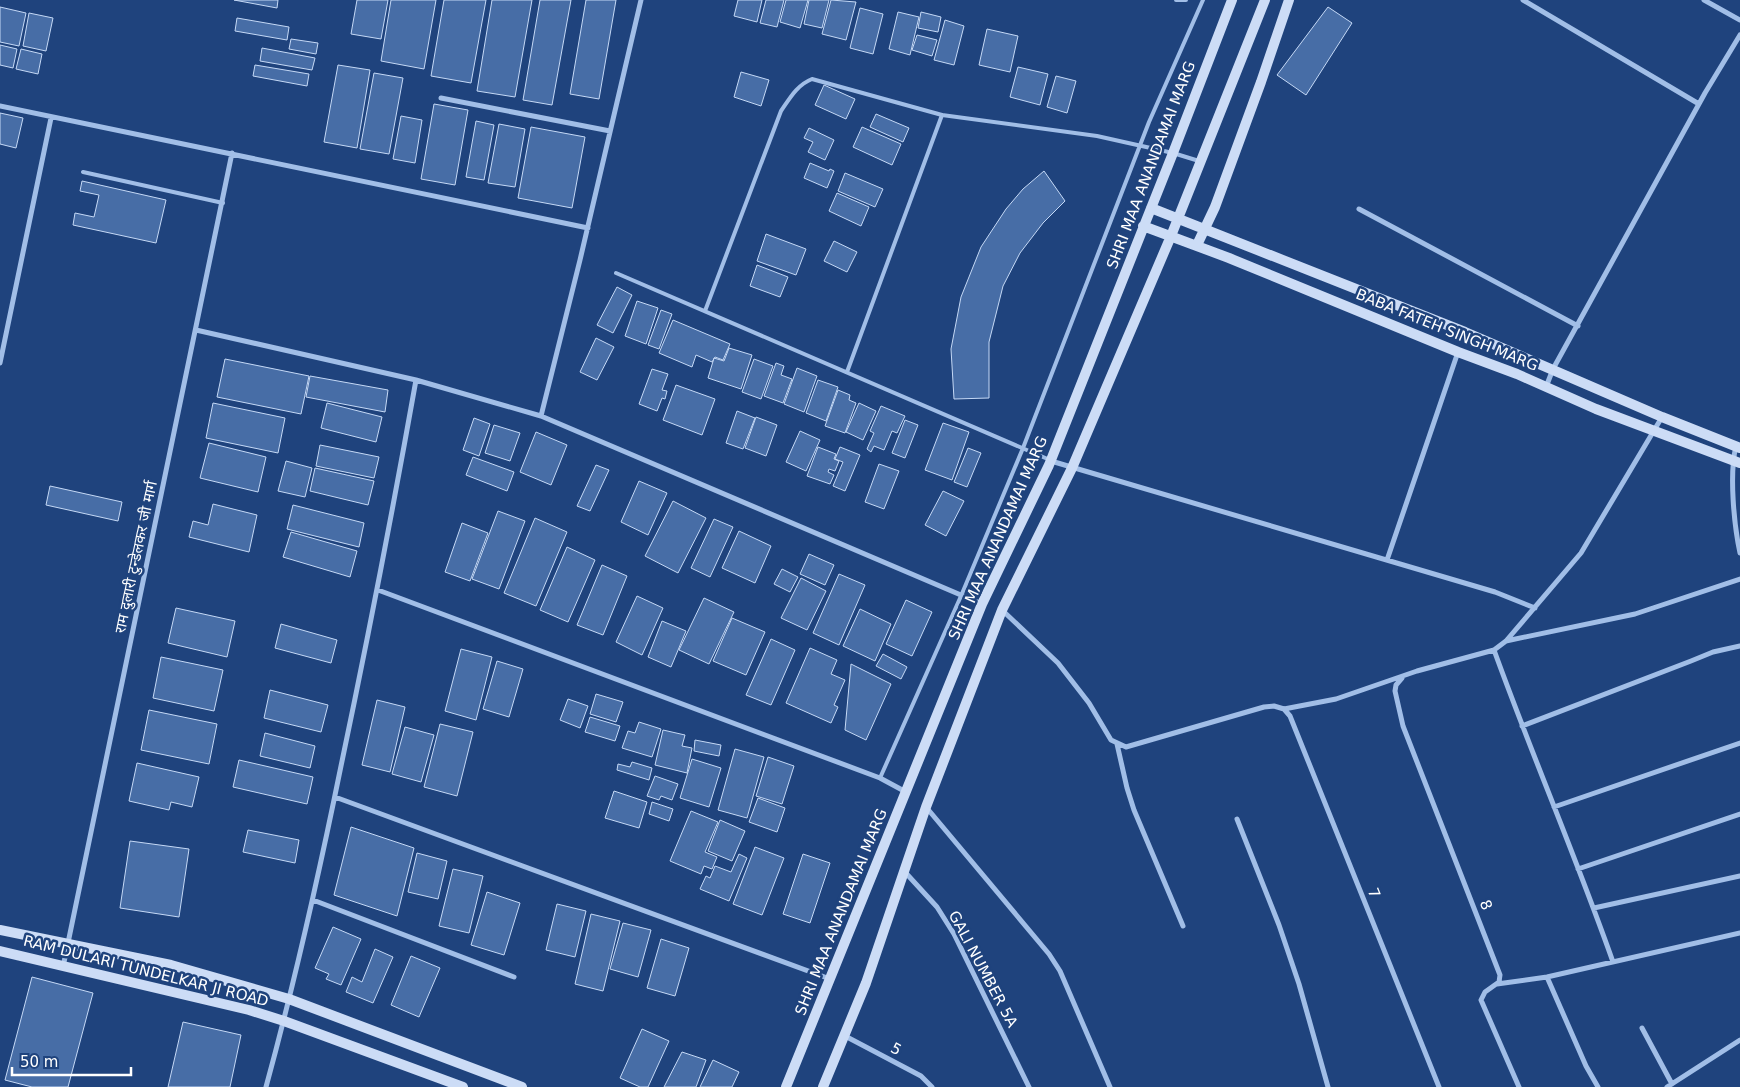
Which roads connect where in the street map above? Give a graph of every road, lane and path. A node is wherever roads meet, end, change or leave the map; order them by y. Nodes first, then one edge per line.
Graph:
1 (641, 0) edge
2 (1176, 0) edge
3 (1186, 0) edge
4 (1203, 0) edge
5 (1232, 0) edge
6 (1265, 0) edge
7 (1289, 0) edge
8 (1523, 0) edge
9 (1704, 0) edge
10 (1740, 20) edge
11 (1740, 35) edge
12 (441, 98) dead end
13 (1699, 104) junction
14 (0, 106) edge
15 (942, 115) junction
16 (51, 118) junction
17 (610, 131) junction
18 (1140, 146) junction
19 (232, 153) junction
20 (1173, 153) junction
21 (1201, 162) junction
22 (83, 172) dead end
23 (223, 203) junction
24 (1151, 208) junction
25 (1359, 209) dead end
26 (1178, 218) junction
27 (1144, 226) junction
28 (588, 228) junction
29 (1205, 229) junction
30 (1171, 236) junction
31 (1196, 245) junction
32 (616, 273) dead end
33 (705, 311) junction
34 (1578, 326) junction
35 (196, 330) junction
36 (1458, 352) junction
37 (0, 362) edge
38 (1553, 369) junction
39 (847, 372) junction
40 (416, 380) junction
41 (1546, 387) junction
42 (541, 416) junction
43 (1662, 417) junction
44 (1654, 430) junction
45 (1738, 447) edge
46 (1023, 448) junction
47 (1051, 460) junction
48 (1736, 461) edge
49 (1072, 468) junction
50 (1740, 553) edge
51 (1387, 560) junction
52 (1740, 579) edge
53 (378, 590) junction
54 (961, 596) junction
55 (982, 604) junction
56 (1535, 608) junction
57 (1002, 610) junction
58 (1506, 641) junction
59 (1740, 646) edge
60 (1494, 650) junction
61 (1406, 675) junction
62 (1284, 709) junction
63 (1522, 726) junction
64 (1740, 743) edge
65 (1117, 744) junction
66 (880, 778) junction
67 (906, 792) junction
68 (335, 796) junction
69 (926, 807) junction
70 (1554, 807) junction
71 (1740, 814) edge
72 (1237, 819) dead end
73 (1578, 869) junction
74 (903, 871) junction
75 (1740, 876) edge
76 (313, 900) junction
77 (1594, 908) junction
78 (1183, 926) dead end
79 (0, 930) edge
80 (1740, 933) edge
81 (67, 944) junction
82 (0, 951) edge
83 (1613, 962) junction
84 (63, 967) junction
85 (514, 977) dead end
86 (1547, 977) junction
87 (830, 979) junction
88 (1496, 984) junction
89 (289, 999) junction
90 (284, 1021) junction
91 (1642, 1028) dead end
92 (845, 1036) junction
93 (1740, 1040) edge
94 (1672, 1084) junction
95 (266, 1087) edge
96 (463, 1087) edge
97 (522, 1087) edge
98 (786, 1087) edge
99 (823, 1087) edge
100 (932, 1087) edge
101 (1029, 1087) edge
102 (1110, 1087) edge
103 (1328, 1087) edge
104 (1439, 1087) edge
105 (1518, 1087) edge
106 (1598, 1087) edge
107 (1667, 1087) edge

1 - 17 street
2 - 3 lane
4 - 18 lane
5 - 20 street, SHRI MAA ANANDAMAI MARG
6 - 21 street
7 - 29 street
8 - 13 street
9 - 10 street
11 - 13 street
12 - 17 street
13 - 34 street
14 - 16 street
15 - 18 lane
15 - 33 lane
15 - 39 lane
16 - 19 street
16 - 37 street
17 - 28 street
18 - 20 lane
18 - 46 lane
19 - 23 street, राम दुलारी टुन्डेलकर जी मार्ग
19 - 28 street
20 - 21 lane
20 - 24 street, SHRI MAA ANANDAMAI MARG
21 - 26 street
22 - 23 lane
23 - 35 street, राम दुलारी टुन्डेलकर जी मार्ग
24 - 26 street, BABA FATEH SINGH MARG
24 - 27 street, SHRI MAA ANANDAMAI MARG
25 - 34 street
26 - 29 street, BABA FATEH SINGH MARG
26 - 30 street
27 - 30 street, BABA FATEH SINGH MARG
27 - 47 street, SHRI MAA ANANDAMAI MARG
28 - 42 street
29 - 31 street
29 - 38 street, BABA FATEH SINGH MARG
30 - 31 street, BABA FATEH SINGH MARG
30 - 49 street
31 - 36 street, BABA FATEH SINGH MARG
32 - 33 lane
33 - 39 lane
34 - 38 street
35 - 40 street
35 - 81 street, राम दुलारी टुन्डेलकर जी मार्ग
36 - 41 street, BABA FATEH SINGH MARG
36 - 51 street
38 - 41 street
38 - 43 street, BABA FATEH SINGH MARG
39 - 46 lane
40 - 42 street
40 - 53 street
41 - 44 street, BABA FATEH SINGH MARG
42 - 54 street
43 - 44 street
43 - 45 street, BABA FATEH SINGH MARG
44 - 48 street, BABA FATEH SINGH MARG
44 - 56 street
45 - 48 street
46 - 47 lane
46 - 54 lane
47 - 49 street
47 - 55 street, SHRI MAA ANANDAMAI MARG
48 - 50 street
49 - 51 street
49 - 57 street
51 - 56 street
52 - 58 street
53 - 66 street
53 - 68 street
54 - 55 street
54 - 66 lane
55 - 67 street, SHRI MAA ANANDAMAI MARG
56 - 58 street
57 - 65 street
57 - 69 street
58 - 60 street
59 - 63 street
60 - 61 street
60 - 63 street
61 - 62 street
61 - 88 street, 8
62 - 65 street
62 - 104 street, 7
63 - 70 street
64 - 70 street
65 - 78 street
66 - 67 street
67 - 87 street, SHRI MAA ANANDAMAI MARG
68 - 76 street
68 - 87 street
69 - 74 street
69 - 102 street
70 - 73 street
71 - 73 street
72 - 103 street
73 - 77 street
74 - 92 street
74 - 101 street, GALI NUMBER 5A
75 - 77 street
76 - 85 street
76 - 89 street
77 - 83 street
79 - 81 street, RAM DULARI TUNDELKAR JI ROAD
80 - 83 street
81 - 84 street, राम दुलारी टुन्डेलकर जी मार्ग
81 - 89 street, RAM DULARI TUNDELKAR JI ROAD
82 - 84 street, RAM DULARI TUNDELKAR JI ROAD
83 - 86 street
84 - 90 street, RAM DULARI TUNDELKAR JI ROAD
86 - 88 street
86 - 106 street
87 - 98 street, SHRI MAA ANANDAMAI MARG
88 - 105 street
89 - 90 street
89 - 97 street, RAM DULARI TUNDELKAR JI ROAD
90 - 95 street
90 - 96 street, RAM DULARI TUNDELKAR JI ROAD
91 - 94 street
92 - 99 street
92 - 100 street, 5
93 - 94 street
94 - 107 street

